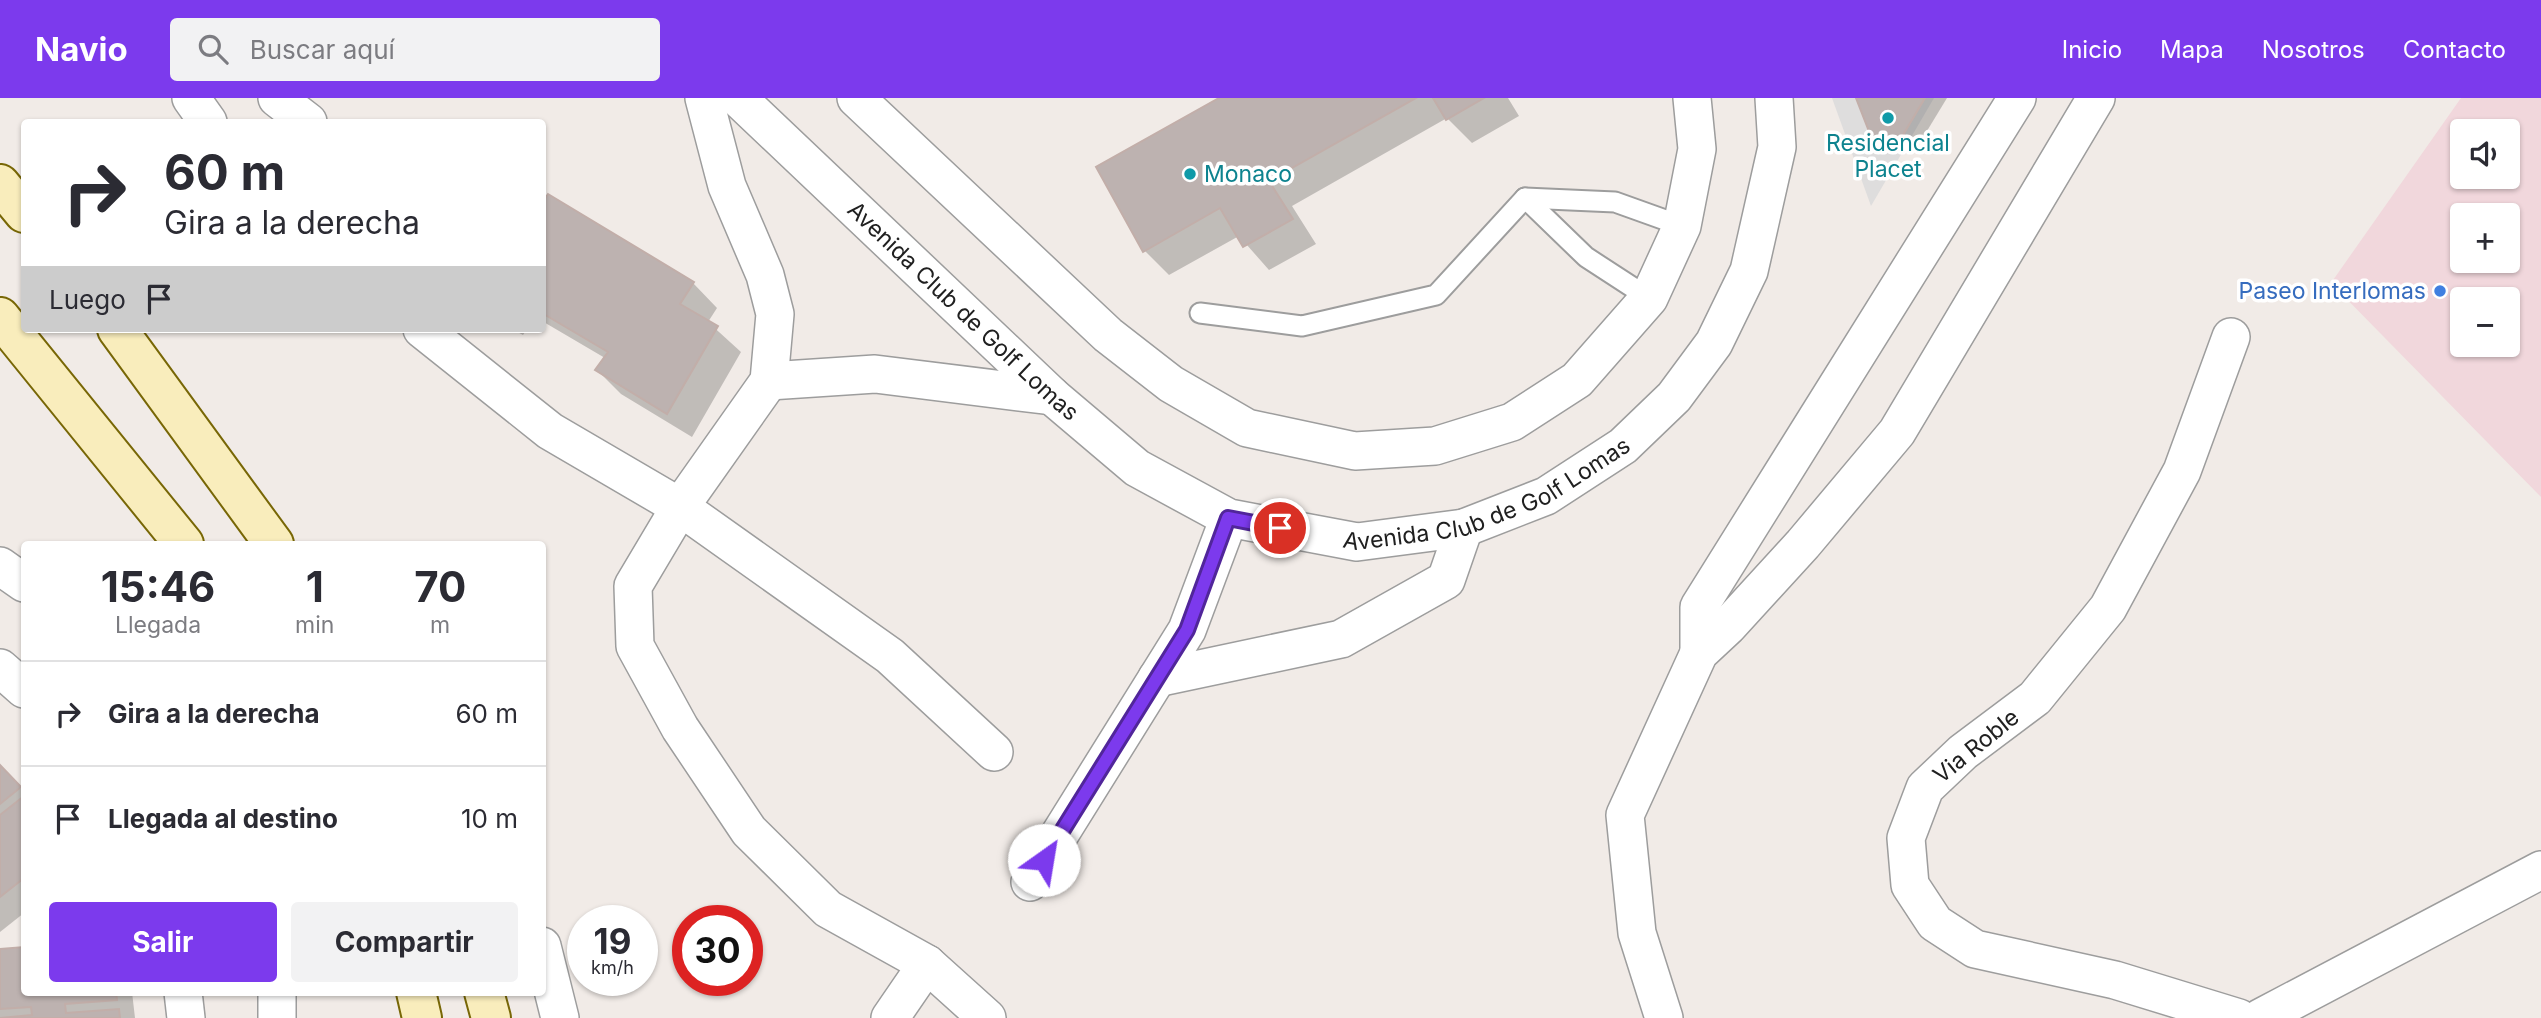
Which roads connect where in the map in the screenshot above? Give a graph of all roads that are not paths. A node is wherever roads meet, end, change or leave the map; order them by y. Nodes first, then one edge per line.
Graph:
1 (191, 98) edge
2 (277, 98) edge
3 (704, 98) edge
4 (738, 98) edge
5 (856, 98) edge
6 (1692, 98) edge
7 (1774, 98) edge
8 (2017, 98) edge
9 (2096, 98) edge
10 (206, 119) edge
11 (303, 119) edge
12 (0, 184) edge
13 (1525, 198) junction
14 (21, 209) edge
15 (1682, 226) junction
16 (1649, 298) junction
17 (1200, 313) dead end
18 (0, 317) edge
19 (120, 333) edge
20 (427, 333) edge
21 (2231, 337) dead end
22 (769, 381) junction
23 (1052, 396) junction
24 (680, 507) junction
25 (1228, 518) junction
26 (1464, 528) junction
27 (182, 541) edge
28 (272, 541) edge
29 (0, 566) edge
30 (21, 581) edge
31 (1699, 653) junction
32 (0, 667) edge
33 (1157, 678) junction
34 (21, 686) edge
35 (994, 752) dead end
36 (2541, 870) edge
37 (1030, 882) dead end
38 (546, 962) edge
39 (927, 964) junction
40 (184, 996) edge
41 (277, 996) edge
42 (417, 996) edge
43 (485, 996) edge
44 (187, 1018) edge
45 (277, 1018) edge
46 (422, 1018) edge
47 (491, 1018) edge
48 (560, 1018) edge
49 (890, 1018) edge
50 (987, 1018) edge
51 (1664, 1018) edge
52 (2239, 1018) edge
53 (2260, 1018) edge

1 - 10 street
2 - 11 street
3 - 22 street
4 - 23 street, Avenida Club de Golf Lomas
5 - 16 street
6 - 15 street
7 - 26 street, Avenida Club de Golf Lomas
8 - 31 street
9 - 31 street
12 - 14 main road
13 - 15 lane
13 - 16 lane
13 - 17 lane
15 - 16 street
18 - 27 main road
19 - 28 main road
20 - 24 street
21 - 52 street, Via Roble
22 - 23 street
22 - 24 street
23 - 25 street, Avenida Club de Golf Lomas
24 - 35 street
24 - 39 street
25 - 26 street, Avenida Club de Golf Lomas
25 - 33 street
26 - 33 street
29 - 30 street
31 - 51 street
32 - 34 street
33 - 37 street
36 - 53 street
38 - 48 street
39 - 49 street
39 - 50 street
40 - 44 street
41 - 45 street
42 - 46 main road
43 - 47 main road

